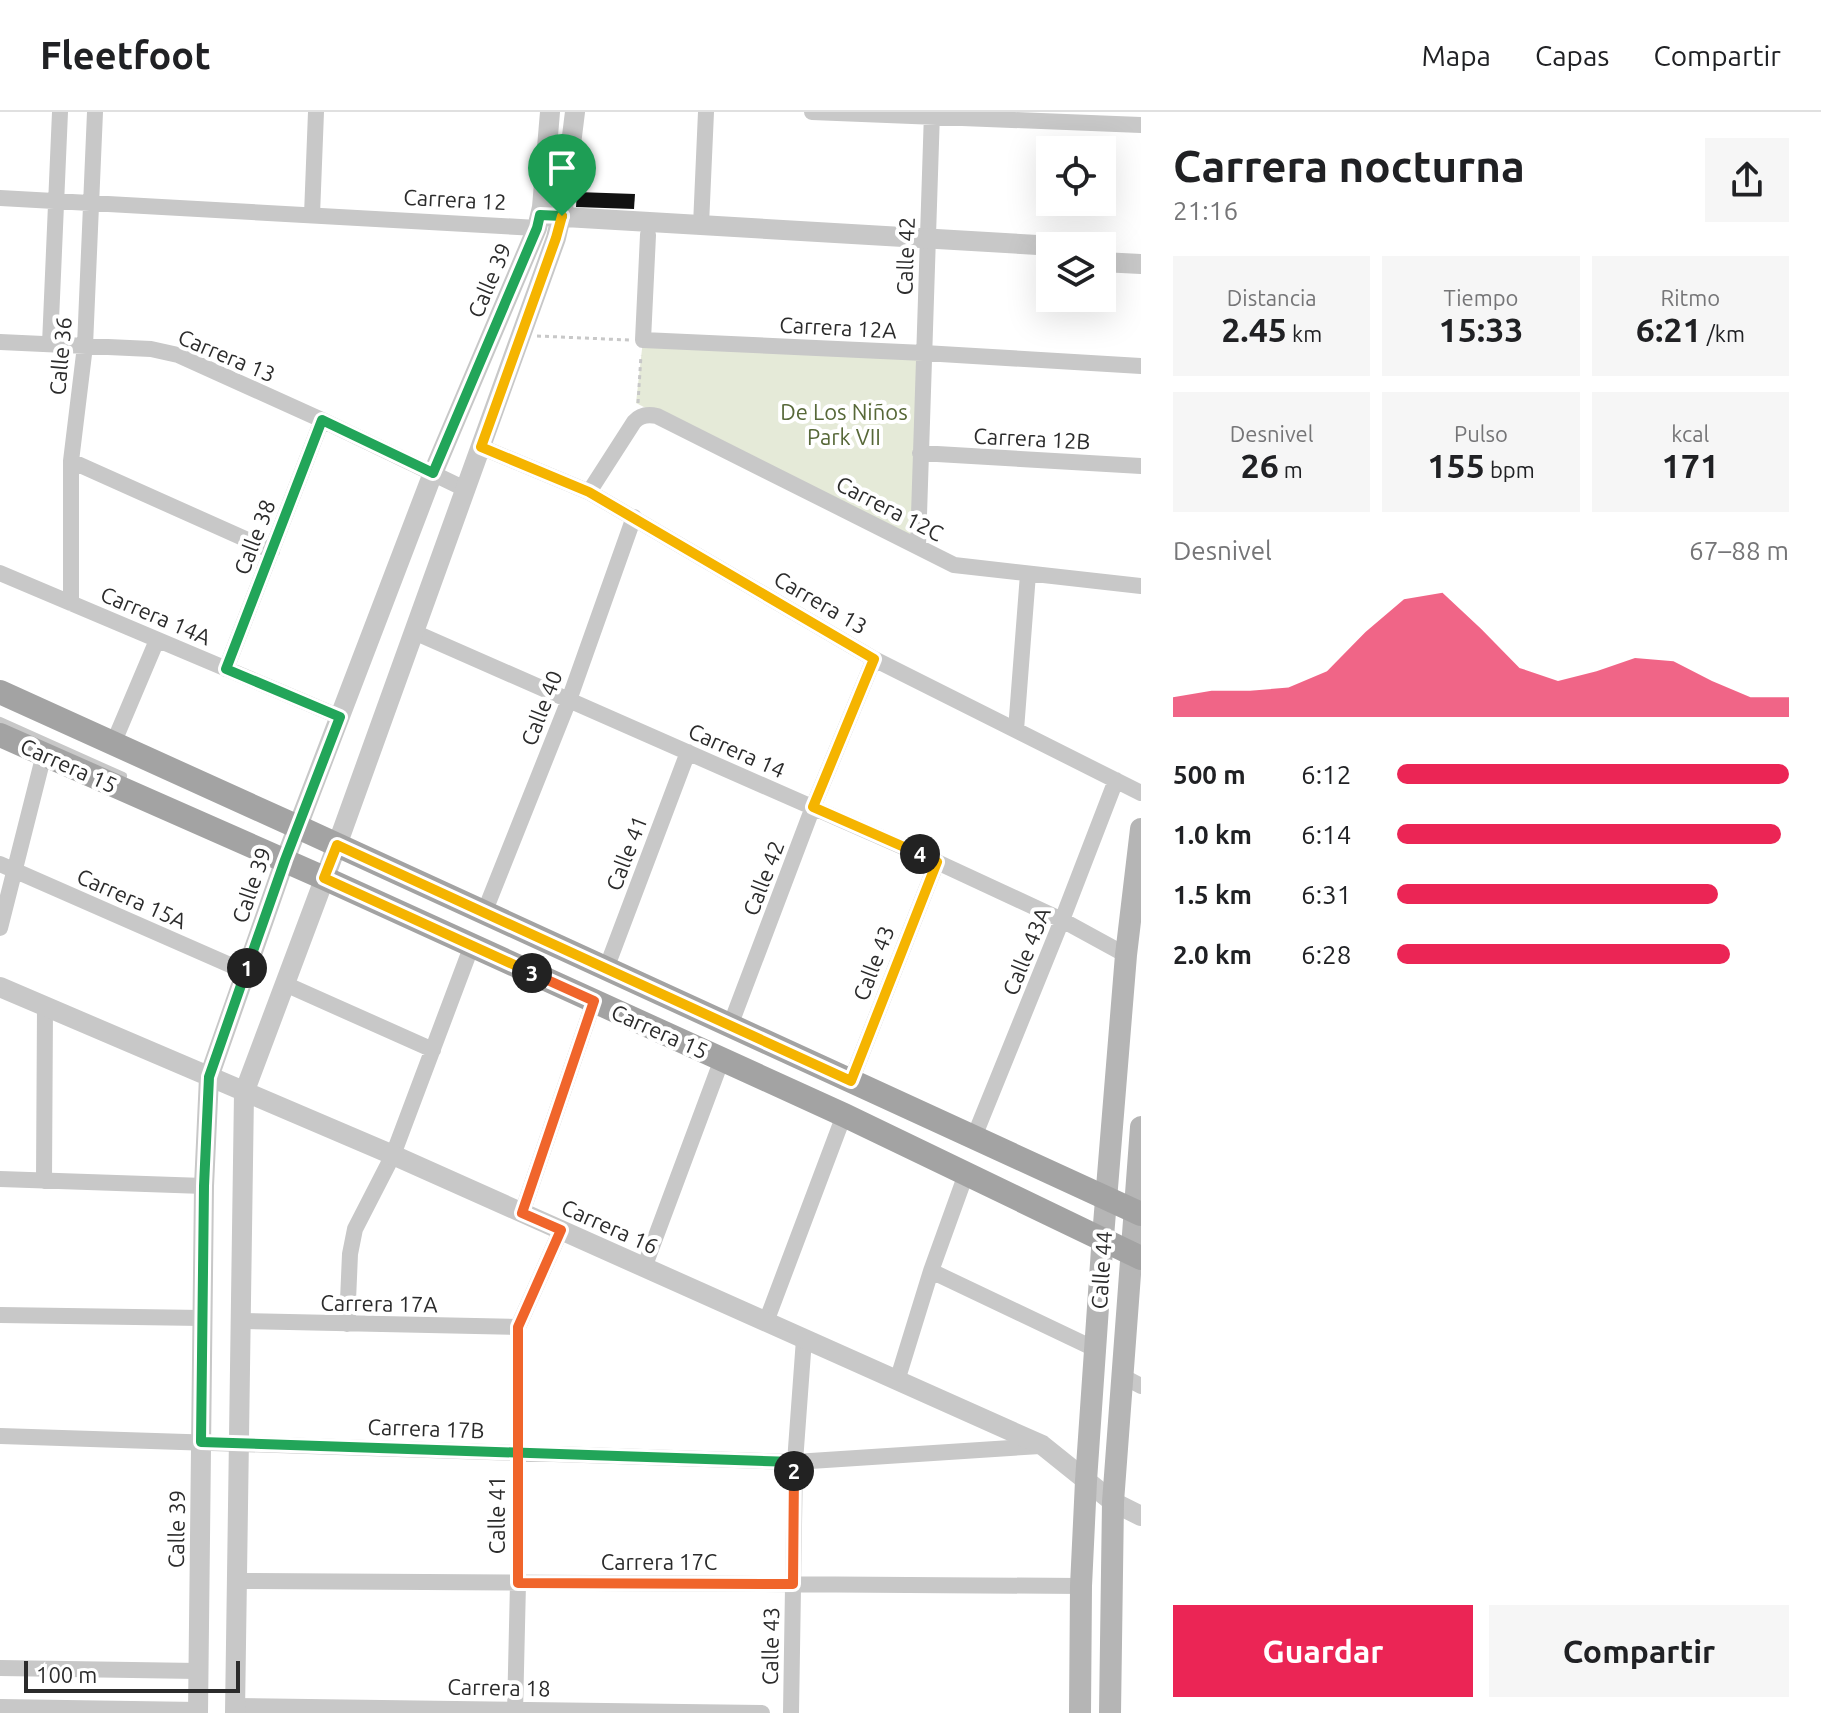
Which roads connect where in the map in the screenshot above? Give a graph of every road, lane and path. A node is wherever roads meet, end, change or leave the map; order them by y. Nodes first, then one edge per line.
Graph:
1 (60, 112) edge
2 (95, 112) edge
3 (316, 112) edge
4 (550, 112) edge
5 (575, 112) edge
6 (706, 112) edge
7 (812, 112) edge
8 (932, 114) edge
9 (1141, 125) edge
10 (0, 198) edge
11 (57, 201) junction
12 (91, 203) junction
13 (312, 215) junction
14 (539, 222) junction
15 (560, 223) junction
16 (701, 225) junction
17 (648, 235) junction
18 (928, 245) junction
19 (1036, 246) edge
20 (1116, 250) edge
21 (1141, 251) edge
22 (1036, 257) edge
23 (1116, 263) edge
24 (1141, 264) edge
25 (533, 336) dead end
26 (643, 340) junction
27 (0, 342) edge
28 (50, 344) junction
29 (85, 346) junction
30 (924, 353) junction
31 (1141, 366) edge
32 (637, 419) junction
33 (322, 420) junction
34 (481, 447) junction
35 (920, 453) junction
36 (71, 461) junction
37 (1141, 466) edge
38 (433, 473) junction
39 (465, 489) junction
40 (589, 492) junction
41 (634, 517) junction
42 (918, 546) junction
43 (272, 551) junction
44 (0, 573) edge
45 (1028, 574) junction
46 (1141, 586) edge
47 (71, 603) junction
48 (414, 632) junction
49 (157, 640) junction
50 (874, 659) junction
51 (226, 669) junction
52 (0, 692) edge
53 (569, 700) junction
54 (340, 717) junction
55 (0, 721) edge
56 (1016, 730) junction
57 (0, 735) edge
58 (109, 749) junction
59 (688, 752) junction
60 (44, 754) junction
61 (126, 778) dead end
62 (1116, 780) junction
63 (1141, 793) edge
64 (813, 807) junction
65 (243, 813) dead end
66 (1141, 829) edge
67 (291, 846) junction
68 (937, 862) junction
69 (329, 863) junction
70 (7, 867) edge
71 (422, 912) dead end
72 (484, 913) junction
73 (1062, 920) junction
74 (0, 928) edge
75 (472, 945) junction
76 (1126, 955) junction
77 (606, 969) junction
78 (246, 972) junction
79 (285, 984) junction
80 (0, 987) edge
81 (594, 1001) junction
82 (45, 1007) junction
83 (730, 1026) junction
84 (433, 1050) junction
85 (722, 1059) junction
86 (209, 1077) junction
87 (851, 1081) junction
88 (244, 1093) junction
89 (844, 1115) junction
90 (1141, 1127) edge
91 (974, 1137) junction
92 (393, 1155) junction
93 (966, 1174) junction
94 (0, 1179) edge
95 (44, 1181) junction
96 (204, 1186) junction
97 (1024, 1191) dead end
98 (522, 1213) junction
99 (1123, 1228) edge
100 (561, 1230) junction
101 (644, 1268) junction
102 (931, 1271) junction
103 (0, 1315) edge
104 (202, 1318) junction
105 (240, 1321) junction
106 (766, 1322) junction
107 (347, 1324) junction
108 (518, 1327) junction
109 (804, 1339) junction
110 (1095, 1349) junction
111 (897, 1381) junction
112 (1131, 1381) edge
113 (0, 1436) edge
114 (201, 1442) junction
115 (238, 1444) junction
116 (1042, 1445) junction
117 (518, 1453) junction
118 (795, 1462) junction
119 (1086, 1481) junction
120 (1113, 1502) junction
121 (1141, 1516) edge
122 (236, 1581) junction
123 (518, 1583) junction
124 (793, 1584) junction
125 (1081, 1586) junction
126 (0, 1668) edge
127 (198, 1671) junction
128 (0, 1707) edge
129 (235, 1709) edge
130 (515, 1711) edge
131 (198, 1712) edge
132 (762, 1713) edge
133 (791, 1713) edge
134 (1080, 1713) edge
135 (1110, 1713) edge

1 - 11 street, Calle 36
2 - 12 street, Calle 36
3 - 13 street
4 - 14 street, Calle 39
5 - 15 street
6 - 16 street
7 - 8 street
8 - 9 street
8 - 18 street, Calle 42
10 - 11 street, Carrera 12
11 - 12 street, Carrera 12
11 - 28 street, Calle 36
12 - 13 street, Carrera 12
12 - 29 street, Calle 36
13 - 14 street, Carrera 12
14 - 15 street, Carrera 12
14 - 38 street, Calle 39
15 - 16 street, Carrera 12
15 - 17 street, Carrera 12
15 - 34 street
16 - 18 street, Carrera 12
17 - 18 street, Carrera 12
17 - 26 street
18 - 19 street, Carrera 12
18 - 22 street, Carrera 12
18 - 30 street, Calle 42
20 - 21 street
23 - 24 street
25 - 26 path
26 - 30 street, Carrera 12A
26 - 32 path
27 - 28 street, Carrera 13
28 - 29 street, Carrera 13
29 - 33 street, Carrera 13
29 - 36 street, Calle 36
30 - 31 street, Carrera 12A
30 - 35 street, Calle 42
32 - 40 street
32 - 42 street, Carrera 12C
33 - 38 street, Carrera 13
33 - 43 street, Calle 38
34 - 39 street
34 - 40 street, Carrera 13
35 - 37 street, Carrera 12B
35 - 42 street, Calle 42
36 - 43 street
36 - 47 street, Calle 36
38 - 39 street, Carrera 13
38 - 54 street, Calle 39
39 - 48 street
40 - 41 street, Carrera 13
41 - 50 street, Carrera 13
41 - 53 street, Calle 40
42 - 45 street, Carrera 12C
43 - 51 street, Calle 38
44 - 47 street, Carrera 14A
45 - 46 street, Carrera 12C
45 - 56 street
47 - 49 street, Carrera 14A
48 - 53 street, Carrera 14
48 - 69 street
49 - 51 street, Carrera 14A
49 - 58 street
50 - 56 street, Carrera 13
50 - 64 street, Calle 42
51 - 54 street, Carrera 14A
52 - 58 main road, Carrera 15
53 - 59 street, Carrera 14
53 - 72 street, Calle 40
54 - 67 street, Calle 39
55 - 61 lane
56 - 62 street, Carrera 13
57 - 60 main road, Carrera 15
58 - 67 main road, Carrera 15
59 - 64 street, Carrera 14
59 - 77 street, Calle 41
60 - 67 main road, Carrera 15
60 - 70 street
62 - 63 street, Carrera 13
62 - 73 street, Calle 43A
64 - 68 street, Carrera 14
64 - 83 street, Calle 42
65 - 67 lane
66 - 76 main road, Calle 44
67 - 69 main road, Carrera 15
67 - 69 main road, Carrera 15
67 - 78 street, Calle 39
68 - 73 street, Carrera 14
68 - 87 street, Calle 43
69 - 72 main road, Carrera 15
69 - 75 main road, Carrera 15
69 - 79 street
69 - 99 lane
70 - 74 street
70 - 78 street, Carrera 15A
71 - 97 lane
72 - 77 main road, Carrera 15
73 - 76 street, Carrera 14
73 - 91 street, Calle 43A
75 - 81 main road, Carrera 15
75 - 84 street
76 - 99 main road, Calle 44
77 - 83 main road, Carrera 15
78 - 86 street, Calle 39
79 - 84 street
79 - 88 street
80 - 82 street, Carrera 16
81 - 85 main road, Carrera 15
81 - 98 street
82 - 86 street, Carrera 16
82 - 95 street
83 - 87 main road, Carrera 15
84 - 92 street
85 - 89 main road, Carrera 15
85 - 101 street
86 - 88 street, Carrera 16
86 - 96 street, Calle 39
87 - 91 main road, Carrera 15
88 - 92 street, Carrera 16
88 - 105 street
89 - 93 main road, Carrera 15
89 - 106 street
90 - 99 main road, Calle 44
91 - 99 main road, Carrera 15
92 - 98 street, Carrera 16
92 - 107 street
93 - 99 main road, Carrera 15
93 - 102 street
94 - 95 street
95 - 96 street
96 - 104 street, Calle 39
98 - 100 street, Carrera 16
99 - 110 main road, Calle 44
99 - 112 main road, Calle 44
100 - 101 street, Carrera 16
100 - 108 street, Calle 41
101 - 106 street, Carrera 16
102 - 110 street
102 - 111 street
103 - 104 street
104 - 114 street, Calle 39
105 - 107 street, Carrera 17A
105 - 115 street
106 - 109 street, Carrera 16
107 - 108 street, Carrera 17A
108 - 117 street, Calle 41
109 - 111 street, Carrera 16
109 - 118 street, Calle 43
110 - 119 main road, Calle 44
111 - 116 street, Carrera 16
112 - 120 main road, Calle 44
113 - 114 street, Carrera 17B
114 - 115 street, Carrera 17B
114 - 127 street, Calle 39
115 - 117 street, Carrera 17B
115 - 122 street
116 - 118 street, Carrera 17B
116 - 119 street, Carrera 16
117 - 118 street, Carrera 17B
117 - 123 street, Calle 41
118 - 124 street, Calle 43
119 - 120 street, Carrera 16
119 - 125 main road, Calle 44
120 - 121 street, Carrera 16
120 - 135 main road, Calle 44
122 - 123 street, Carrera 17C
122 - 129 street
123 - 124 street, Carrera 17C
123 - 130 street, Calle 41
124 - 125 street, Carrera 17C
124 - 133 street, Calle 43
125 - 134 main road, Calle 44
126 - 127 street
127 - 131 street, Calle 39
128 - 131 street
129 - 130 street, Carrera 18
130 - 132 street, Carrera 18

